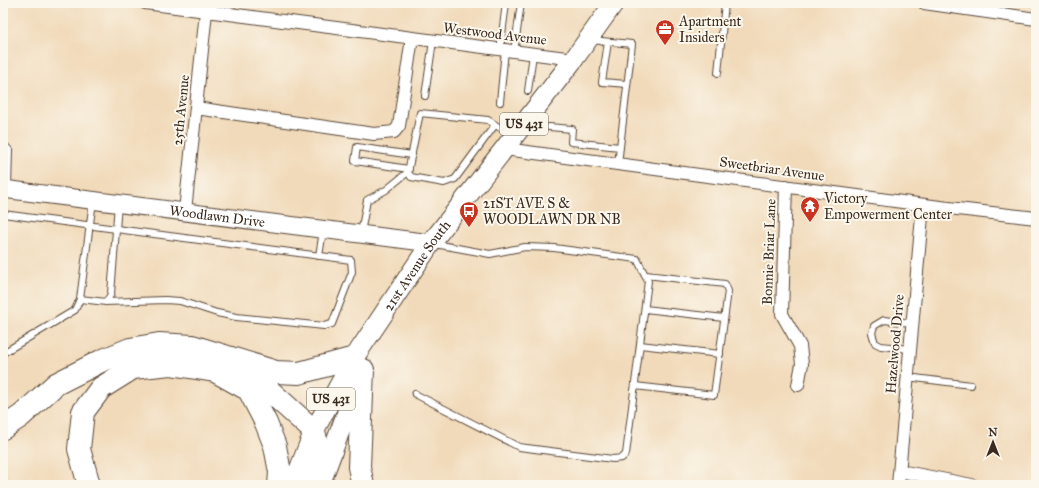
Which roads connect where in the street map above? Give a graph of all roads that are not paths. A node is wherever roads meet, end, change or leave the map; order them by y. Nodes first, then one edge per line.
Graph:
1 (145, 3) edge
2 (506, 3) edge
3 (521, 3) edge
4 (614, 3) edge
5 (725, 3) edge
6 (924, 3) edge
7 (206, 12) junction
8 (1036, 19) edge
9 (412, 38) junction
10 (588, 40) junction
11 (433, 41) junction
12 (608, 42) junction
13 (507, 51) junction
14 (533, 54) junction
15 (574, 59) junction
16 (718, 73) dead end
17 (628, 84) junction
18 (528, 91) dead end
19 (425, 96) dead end
20 (500, 102) dead end
21 (196, 108) junction
22 (495, 125) junction
23 (549, 127) dead end
24 (3, 143) edge
25 (510, 143) junction
26 (620, 147) junction
27 (412, 155) junction
28 (618, 164) junction
29 (409, 171) junction
30 (786, 186) junction
31 (5, 190) edge
32 (93, 201) junction
33 (118, 204) junction
34 (923, 205) junction
35 (185, 211) junction
36 (3, 214) edge
37 (1036, 218) edge
38 (90, 224) junction
39 (116, 228) junction
40 (324, 229) junction
41 (361, 234) junction
42 (432, 243) junction
43 (319, 256) junction
44 (646, 275) junction
45 (80, 299) junction
46 (106, 302) junction
47 (645, 309) junction
48 (724, 318) junction
49 (912, 323) junction
50 (640, 345) junction
51 (910, 349) junction
52 (3, 353) edge
53 (720, 354) junction
54 (237, 361) junction
55 (358, 364) junction
56 (907, 377) junction
57 (798, 385) dead end
58 (971, 385) dead end
59 (635, 386) junction
60 (415, 394) dead end
61 (3, 428) edge
62 (314, 431) junction
63 (900, 470) junction
64 (89, 485) edge
65 (279, 485) edge
66 (293, 485) edge
67 (313, 485) edge
68 (320, 485) edge
69 (363, 485) edge
70 (898, 485) edge
71 (972, 485) edge

1 - 7 street, Westwood Avenue
2 - 13 lane
3 - 13 lane
4 - 10 main road, 21st Avenue South / US 431
5 - 16 lane
6 - 8 street
7 - 9 street, Westwood Avenue
7 - 21 street, 25th Avenue
9 - 11 street, Westwood Avenue
9 - 21 street
10 - 12 lane
10 - 15 main road, 21st Avenue South / US 431
11 - 13 street, Westwood Avenue
11 - 19 lane
12 - 17 lane
12 - 17 lane
13 - 14 street, Westwood Avenue
13 - 20 lane
14 - 15 street, Westwood Avenue
14 - 18 lane
15 - 25 main road, 21st Avenue South / US 431
17 - 26 lane
21 - 35 street, 25th Avenue
22 - 25 lane
22 - 27 lane
22 - 29 lane
23 - 26 lane
24 - 31 lane
25 - 28 street, Sweetbriar Avenue
25 - 42 main road, 21st Avenue South / US 431
26 - 28 lane
27 - 29 lane
27 - 29 lane
28 - 30 street, Sweetbriar Avenue
29 - 41 lane
30 - 34 street, Sweetbriar Avenue
30 - 57 street, Bonnie Briar Lane
31 - 32 main road, Woodlawn Drive
32 - 33 main road, Woodlawn Drive
32 - 38 lane
33 - 35 main road, Woodlawn Drive
33 - 39 lane
34 - 37 street, Sweetbriar Avenue
34 - 49 street, Hazelwood Drive
35 - 40 main road, Woodlawn Drive
36 - 38 lane
38 - 39 lane
38 - 45 lane
39 - 43 lane
39 - 46 lane
40 - 41 main road, Woodlawn Drive
40 - 43 lane
41 - 42 main road, Woodlawn Drive
42 - 44 lane
42 - 55 main road, 21st Avenue South / US 431
43 - 46 lane
44 - 47 lane
44 - 48 lane
45 - 46 lane
45 - 52 lane
47 - 48 lane
47 - 50 lane
48 - 53 lane
49 - 51 street, Hazelwood Drive
49 - 51 lane
50 - 53 lane
50 - 59 lane
51 - 56 street, Hazelwood Drive
53 - 59 lane
54 - 55 highway
54 - 61 highway
54 - 62 highway
55 - 62 main road, US 431
55 - 68 main road, US 431
55 - 69 highway
56 - 58 lane
56 - 63 street, Hazelwood Drive
59 - 60 lane
62 - 66 main road, US 431
62 - 67 highway
63 - 70 street, Hazelwood Drive
63 - 71 street
64 - 65 highway

